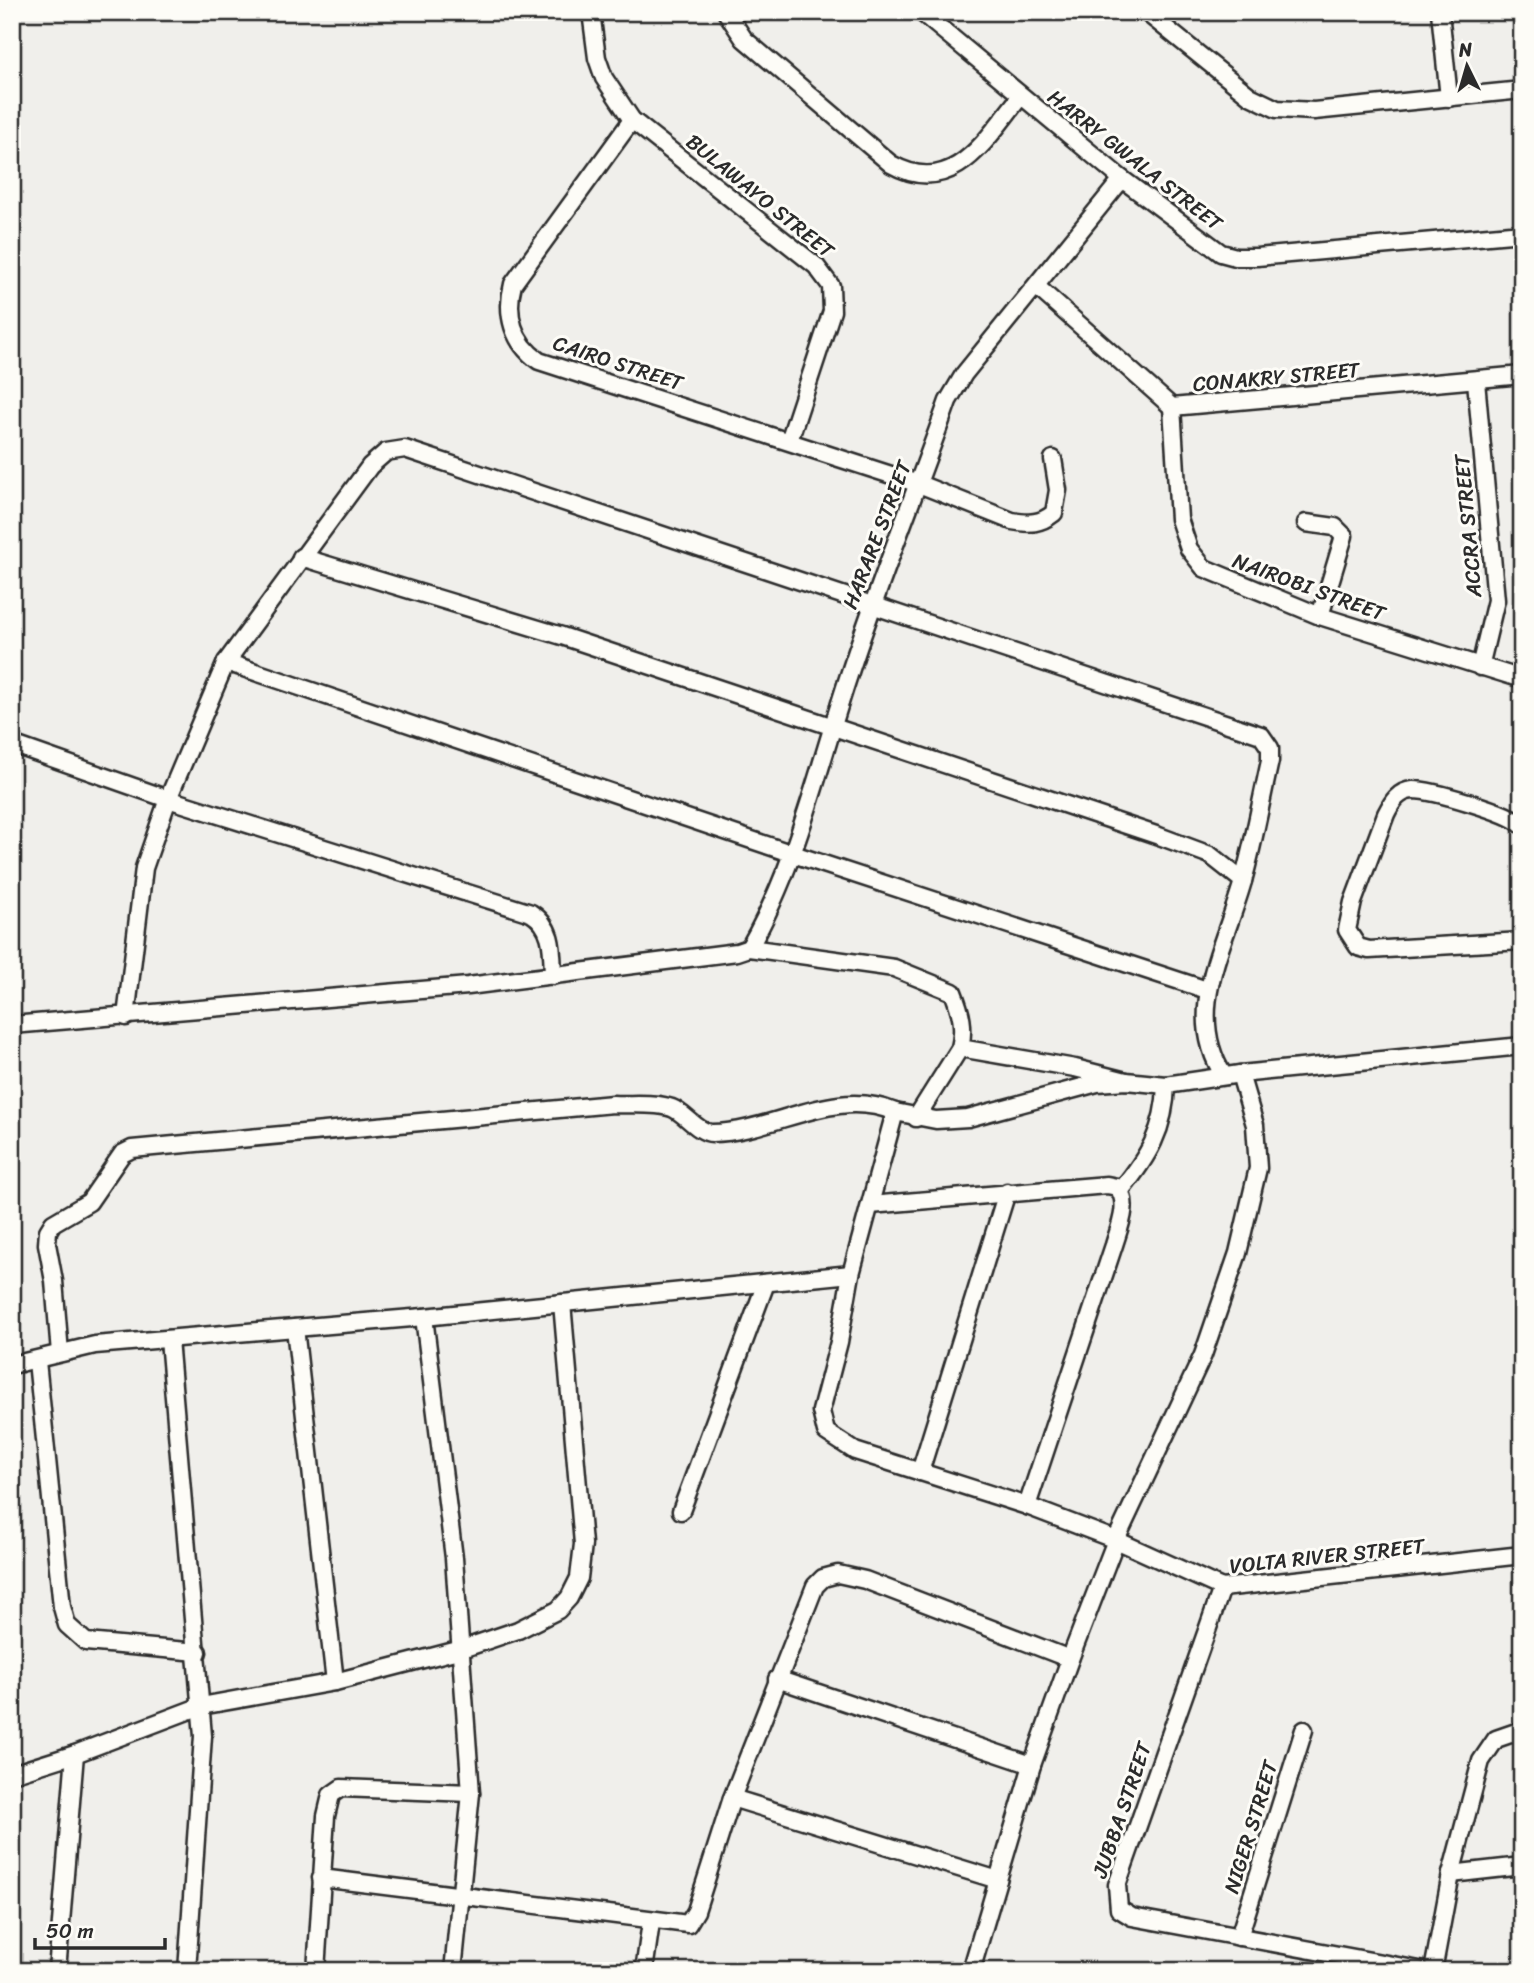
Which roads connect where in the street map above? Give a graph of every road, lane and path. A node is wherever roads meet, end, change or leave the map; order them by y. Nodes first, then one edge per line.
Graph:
1 (591, 12) edge
2 (726, 12) edge
3 (921, 12) edge
4 (1146, 12) edge
5 (1440, 12) edge
6 (1522, 90) edge
7 (1020, 97) junction
8 (1448, 97) junction
9 (632, 120) junction
10 (1122, 179) junction
11 (1522, 233) edge
12 (1037, 287) junction
13 (1522, 374) edge
14 (1476, 381) junction
15 (1172, 407) junction
16 (789, 441) junction
17 (1053, 459) dead end
18 (919, 484) junction
19 (1306, 523) dead end
20 (302, 557) junction
21 (872, 606) junction
22 (1320, 615) junction
23 (226, 662) junction
24 (1480, 667) junction
25 (1522, 679) edge
26 (832, 726) junction
27 (12, 744) edge
28 (168, 799) junction
29 (1522, 825) edge
30 (790, 853) junction
31 (1243, 881) junction
32 (1522, 942) edge
33 (749, 948) junction
34 (553, 976) junction
35 (1207, 990) junction
36 (127, 1017) junction
37 (12, 1025) edge
38 (1522, 1046) edge
39 (960, 1048) junction
40 (1232, 1075) junction
41 (1126, 1081) junction
42 (1166, 1085) junction
43 (895, 1112) junction
44 (916, 1118) junction
45 (1121, 1190) junction
46 (1007, 1192) junction
47 (870, 1205) junction
48 (851, 1274) junction
49 (766, 1283) junction
50 (562, 1303) junction
51 (424, 1317) junction
52 (295, 1328) junction
53 (169, 1339) junction
54 (60, 1353) junction
55 (37, 1361) junction
56 (12, 1366) edge
57 (920, 1472) junction
58 (1027, 1506) junction
59 (681, 1511) dead end
60 (1116, 1540) junction
61 (1522, 1555) edge
62 (1222, 1588) junction
63 (462, 1649) junction
64 (198, 1652) junction
65 (1070, 1659) junction
66 (777, 1679) junction
67 (335, 1682) junction
68 (201, 1706) junction
69 (1304, 1730) dead end
70 (1522, 1730) edge
71 (75, 1754) junction
72 (1032, 1765) junction
73 (12, 1774) edge
74 (471, 1793) junction
75 (732, 1798) junction
76 (1522, 1866) edge
77 (1451, 1874) junction
78 (321, 1878) junction
79 (998, 1880) junction
80 (462, 1895) junction
81 (651, 1922) junction
82 (1239, 1937) junction
83 (57, 1971) edge
84 (187, 1971) edge
85 (316, 1971) edge
86 (453, 1971) edge
87 (643, 1971) edge
88 (971, 1971) edge
89 (1425, 1971) edge
90 (1433, 1971) edge

1 - 9 street, BULAWAYO STREET
2 - 7 street
3 - 7 street, HARRY GWALA STREET
4 - 8 street
5 - 8 street
6 - 8 street
7 - 10 street, HARRY GWALA STREET
9 - 16 street, BULAWAYO STREET
9 - 16 street, CAIRO STREET
10 - 11 street, HARRY GWALA STREET
10 - 12 street, HARARE STREET
12 - 15 street, CONAKRY STREET
12 - 18 street, HARARE STREET
13 - 14 street, CONAKRY STREET
14 - 15 street, CONAKRY STREET
14 - 24 street, ACCRA STREET
15 - 22 street, NAIROBI STREET
16 - 18 street, CAIRO STREET
17 - 18 street, CAIRO STREET
18 - 21 street, HARARE STREET
19 - 22 street
20 - 21 street
20 - 23 street
20 - 26 street
21 - 26 street, HARARE STREET
21 - 31 street
22 - 24 street, NAIROBI STREET
23 - 28 street
23 - 30 street
24 - 25 street, NAIROBI STREET
26 - 30 street, HARARE STREET
26 - 31 street
27 - 28 street
28 - 34 street
28 - 36 street
29 - 32 street
30 - 33 street, HARARE STREET
30 - 35 street
31 - 35 street
33 - 34 street
33 - 39 street
34 - 36 street
35 - 40 street
36 - 37 street
38 - 40 street
39 - 41 street
39 - 44 street
40 - 42 street
40 - 60 street
41 - 42 street
41 - 44 street
42 - 45 street
43 - 44 street
43 - 47 street
43 - 54 street
45 - 46 street
45 - 58 street
46 - 47 street
46 - 57 street
47 - 48 street
48 - 49 street
48 - 57 street, VOLTA RIVER STREET
49 - 50 street
49 - 59 street
50 - 51 street
50 - 63 street
51 - 52 street
51 - 63 street
52 - 53 street
52 - 67 street
53 - 54 street
53 - 64 street
54 - 55 street
55 - 56 street
55 - 64 street
57 - 58 street, VOLTA RIVER STREET
58 - 60 street, VOLTA RIVER STREET
60 - 62 street, VOLTA RIVER STREET
60 - 65 street
61 - 62 street, VOLTA RIVER STREET
62 - 82 street, JUBBA STREET
63 - 67 street
63 - 74 street
64 - 68 street
65 - 66 street
65 - 72 street
66 - 72 street
66 - 75 street
67 - 68 street
68 - 71 street
68 - 84 street
69 - 82 street, NIGER STREET
70 - 77 street
71 - 73 street
71 - 83 street
72 - 79 street
74 - 78 street
74 - 80 street
75 - 79 street
75 - 81 street
76 - 77 street
77 - 90 street
78 - 80 street
78 - 85 street
79 - 88 street
80 - 81 street
80 - 86 street
81 - 87 street
82 - 89 street, JUBBA STREET

